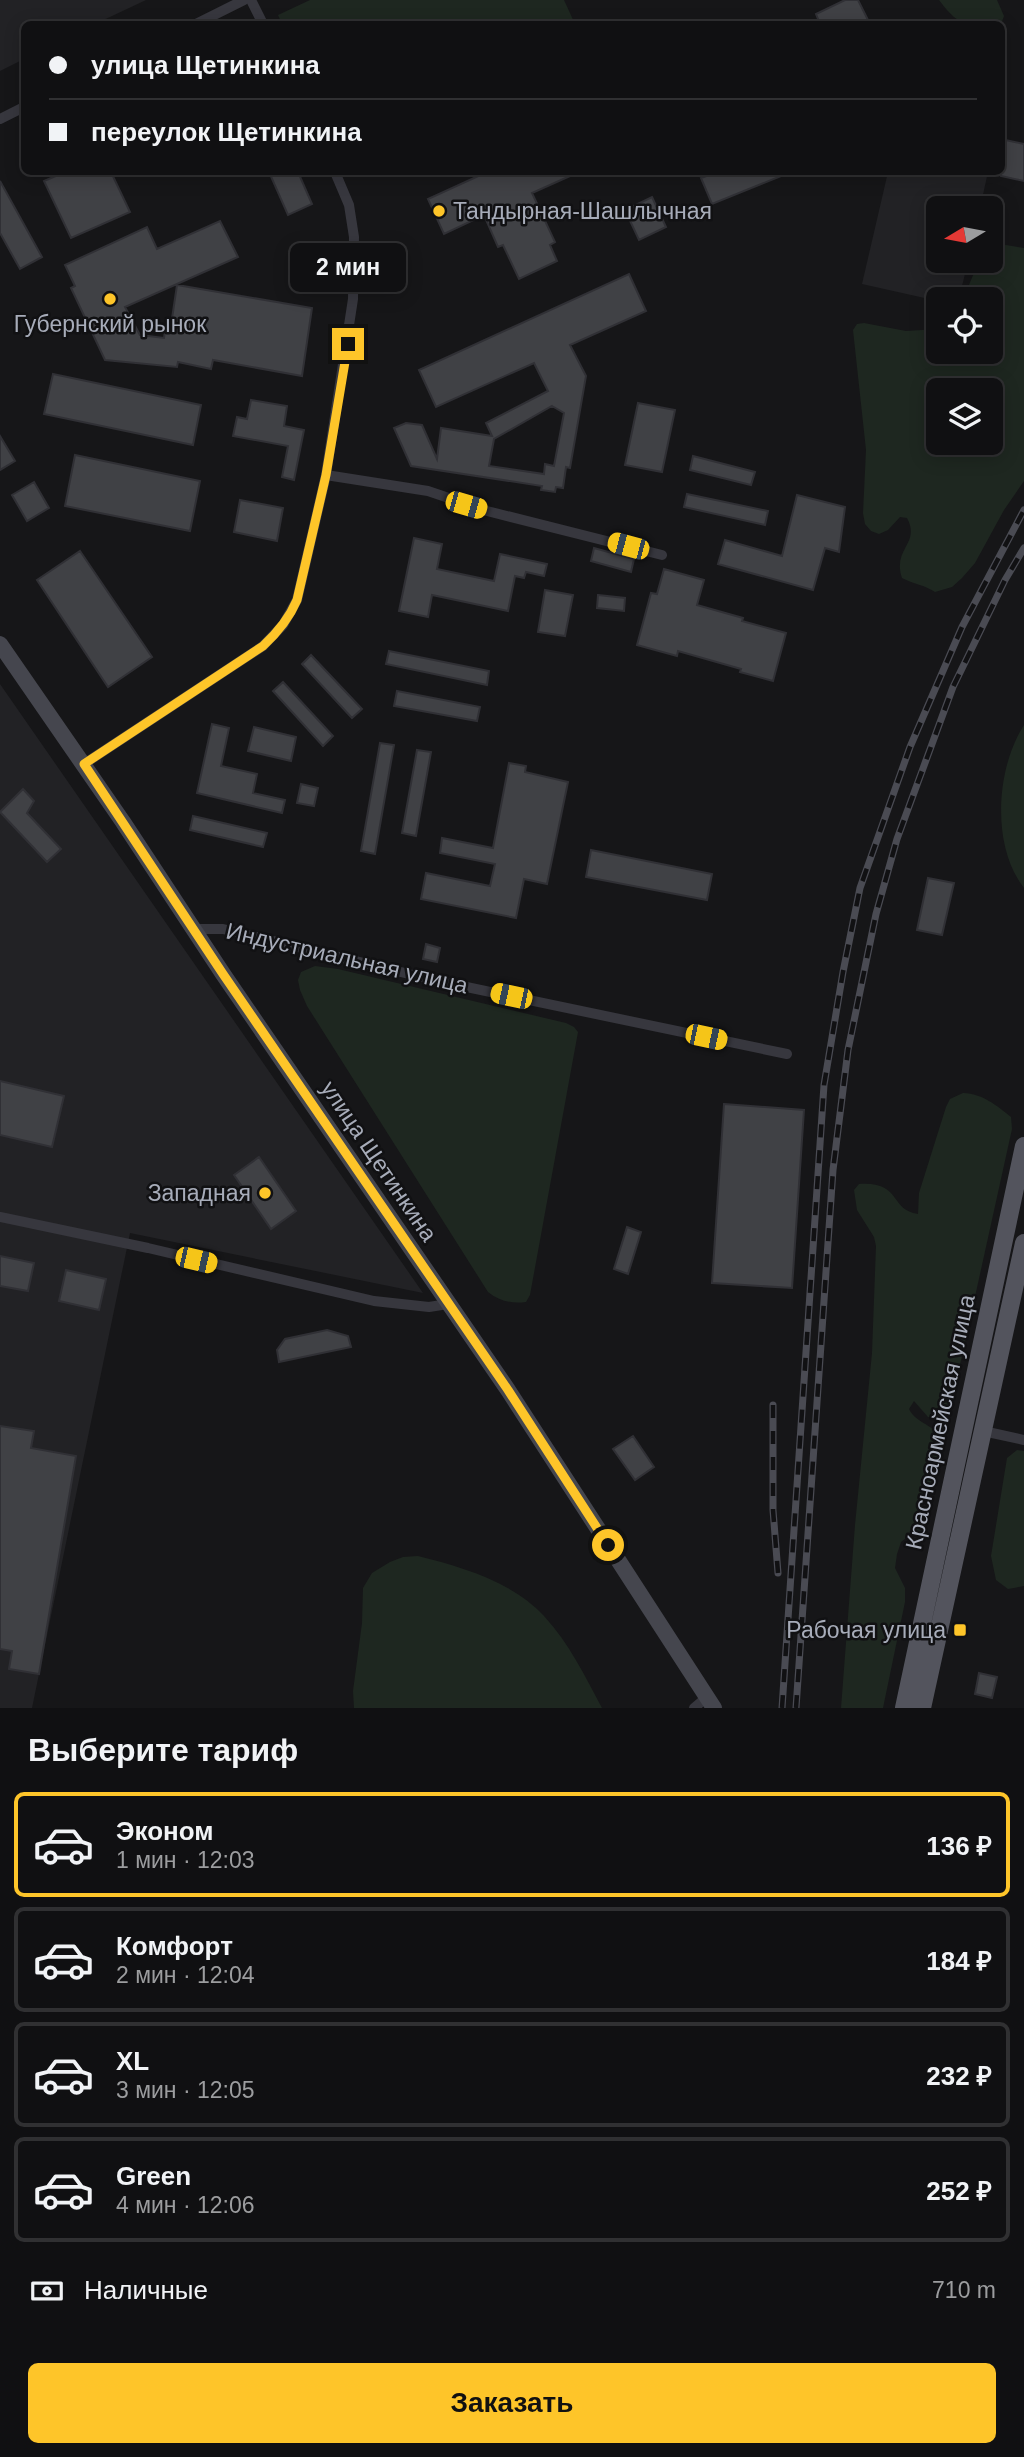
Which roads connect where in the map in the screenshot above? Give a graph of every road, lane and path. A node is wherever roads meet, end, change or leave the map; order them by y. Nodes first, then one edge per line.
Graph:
1 (244, 0) edge
2 (251, 0) edge
3 (202, 21) edge
4 (262, 21) edge
5 (21, 108) edge
6 (0, 119) edge
7 (336, 175) edge
8 (326, 475) junction
9 (662, 555) dead end
10 (0, 644) edge
11 (84, 764) junction
12 (194, 929) junction
13 (787, 1054) dead end
14 (1024, 1146) edge
15 (0, 1217) edge
16 (1024, 1243) edge
17 (448, 1304) junction
18 (983, 1431) junction
19 (1024, 1440) edge
20 (705, 1704) edge
21 (905, 1708) edge
22 (922, 1708) edge

1 - 3 street
2 - 4 street
5 - 6 street
7 - 8 street
8 - 9 street
8 - 11 street
10 - 11 street, улица Щетинкина
11 - 12 street, улица Щетинкина
12 - 13 street, Индустриальная улица
12 - 17 street, улица Щетинкина
14 - 21 main road, Красноармейская улица
15 - 17 street
16 - 18 main road, Красноармейская улица
17 - 20 street, улица Щетинкина
18 - 19 street
18 - 22 main road, Красноармейская улица

